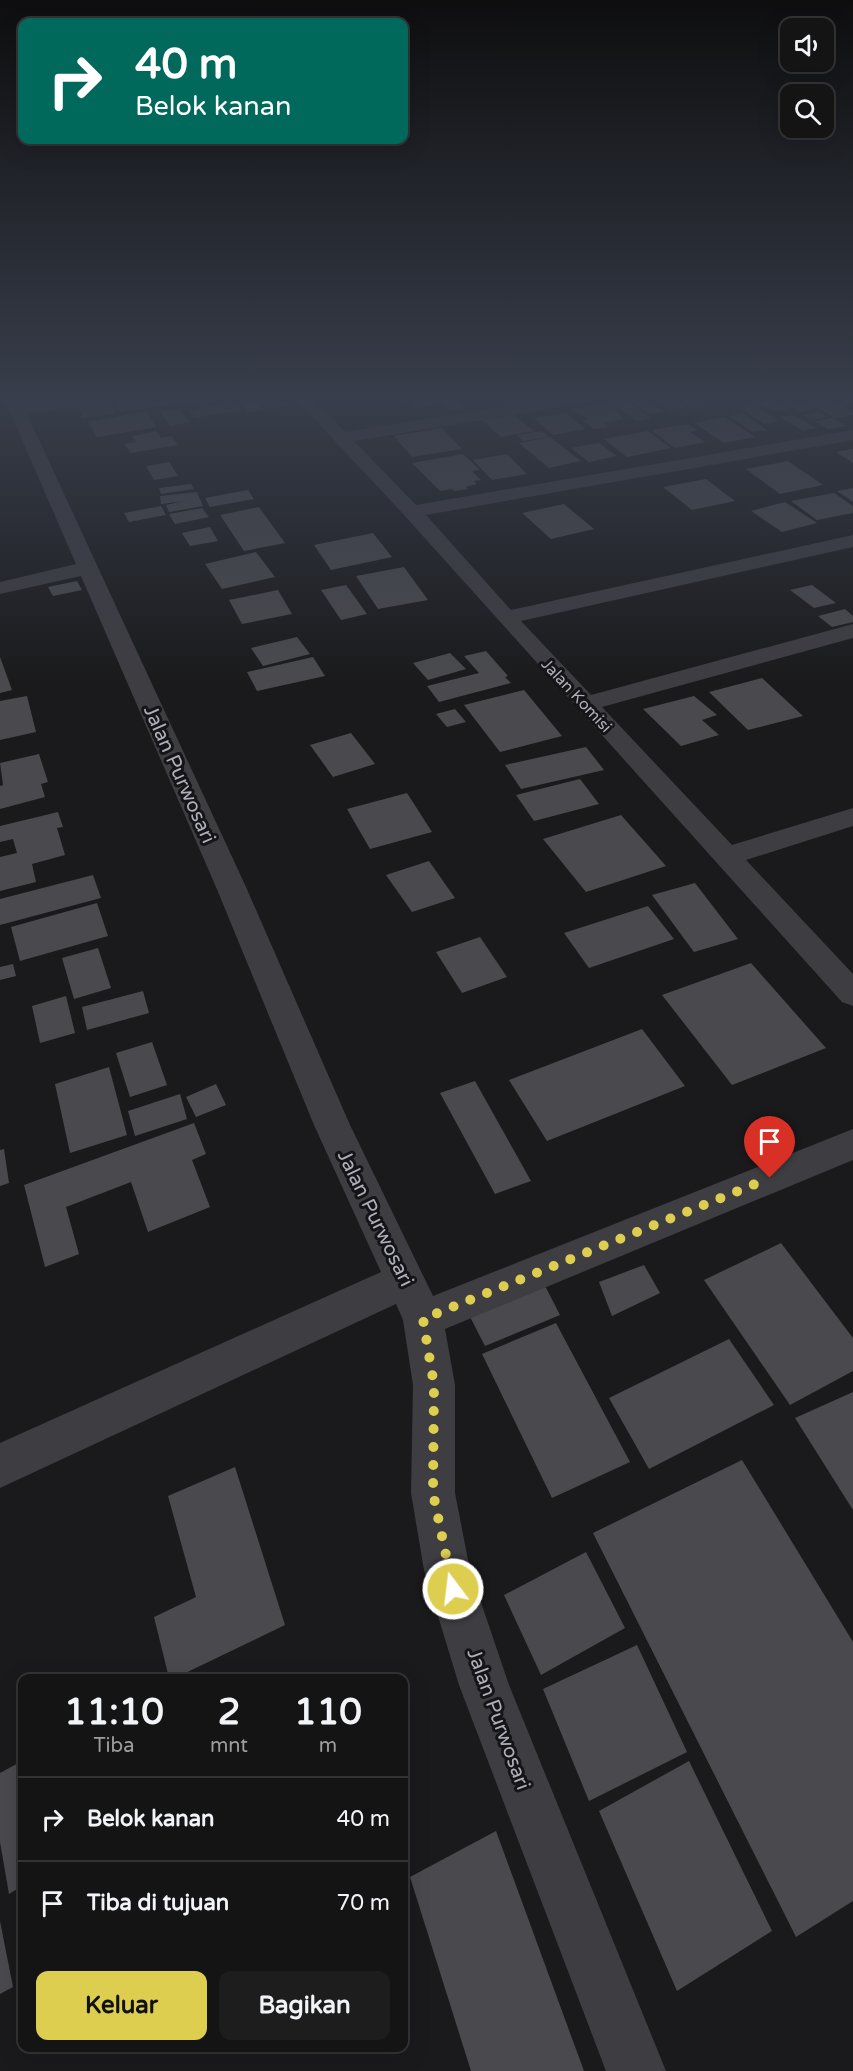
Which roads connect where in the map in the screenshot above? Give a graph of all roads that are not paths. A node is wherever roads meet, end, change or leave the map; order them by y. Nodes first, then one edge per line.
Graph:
1 (54, 493) edge
2 (392, 493) edge
3 (527, 493) edge
4 (412, 513) junction
5 (853, 541) edge
6 (87, 568) junction
7 (0, 588) edge
8 (506, 618) junction
9 (853, 631) edge
10 (585, 704) junction
11 (853, 817) edge
12 (726, 856) junction
13 (853, 994) edge
14 (853, 1144) edge
15 (406, 1280) junction
16 (423, 1319) junction
17 (0, 1466) edge
18 (636, 2071) edge

1 - 6 street, Jalan Purwosari
2 - 4 street, Jalan Komisi
3 - 4 street
4 - 8 street, Jalan Komisi
5 - 8 street
6 - 7 street
6 - 15 street, Jalan Purwosari
8 - 10 street, Jalan Komisi
9 - 10 street
10 - 12 street, Jalan Komisi
11 - 12 street
12 - 13 street, Jalan Komisi
14 - 16 street
15 - 16 street, Jalan Purwosari
15 - 17 street
16 - 18 street, Jalan Purwosari

